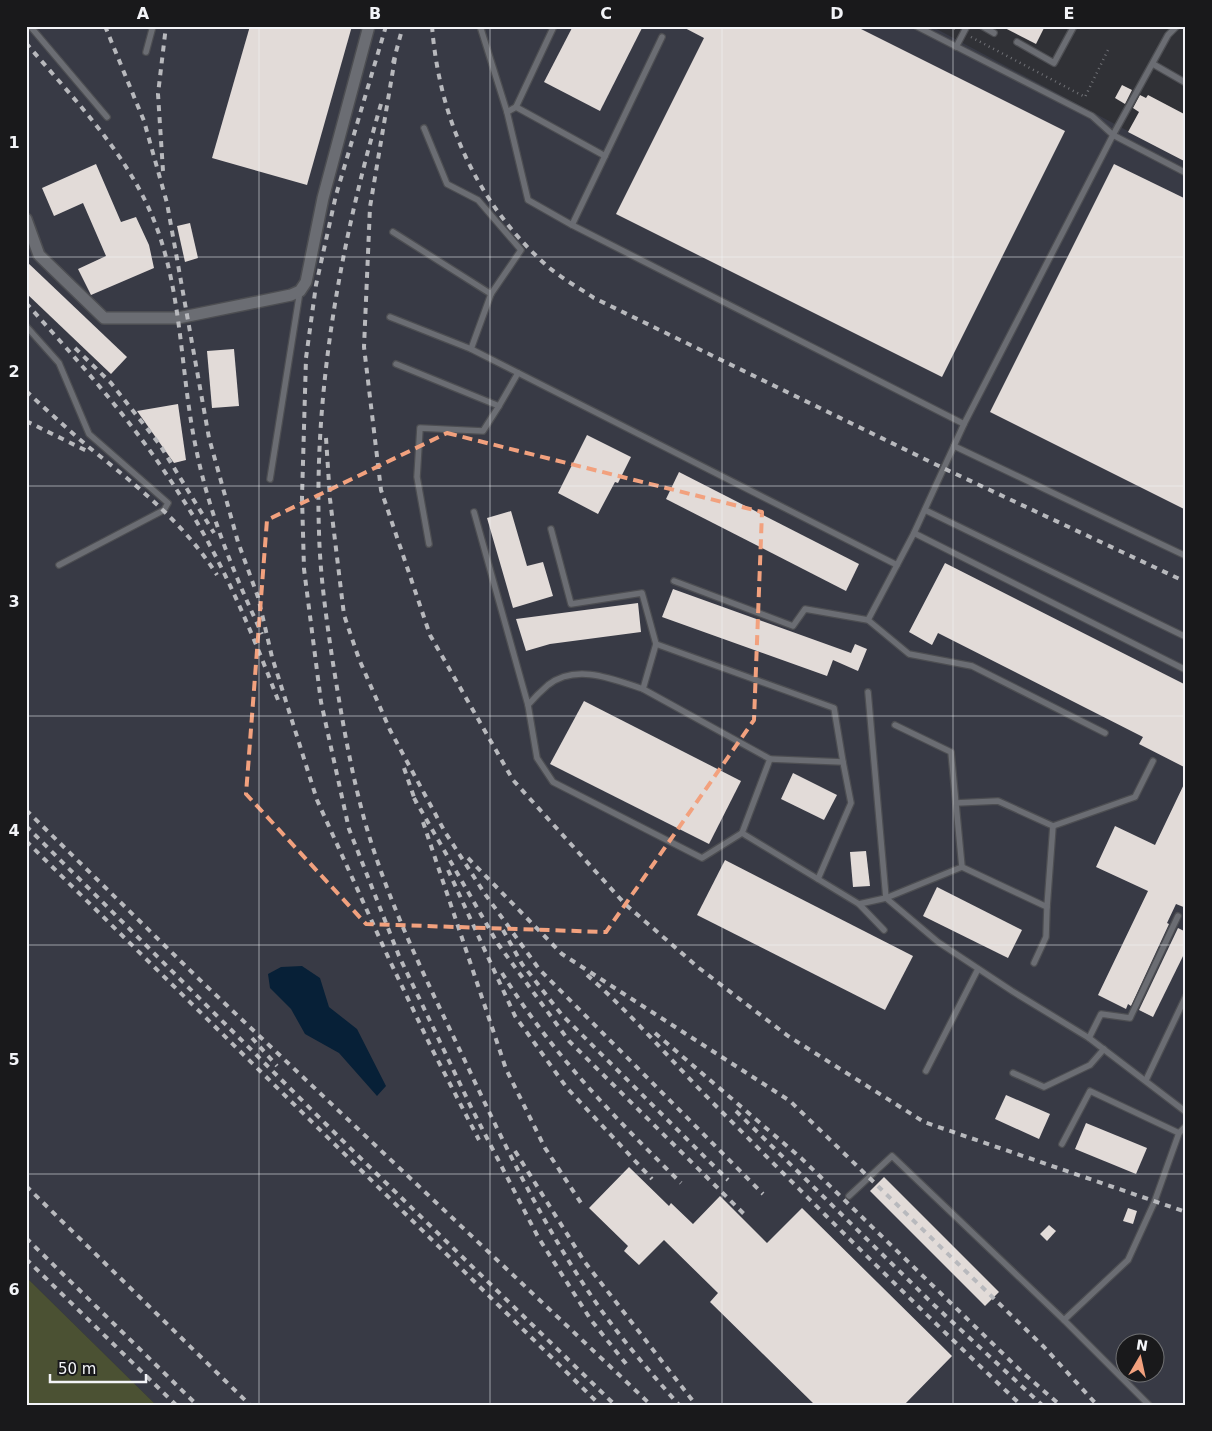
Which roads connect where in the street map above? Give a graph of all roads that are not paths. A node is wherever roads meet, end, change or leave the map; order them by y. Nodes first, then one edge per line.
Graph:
1 (30, 26) edge
2 (153, 26) edge
3 (369, 26) edge
4 (480, 26) edge
5 (554, 26) edge
6 (916, 26) edge
7 (967, 26) edge
8 (982, 26) edge
9 (1074, 26) edge
10 (1176, 26) edge
11 (994, 33) dead end
12 (662, 37) dead end
13 (1017, 42) dead end
14 (956, 47) junction
15 (146, 52) dead end
16 (1153, 64) junction
17 (1186, 83) edge
18 (516, 107) junction
19 (507, 112) junction
20 (107, 117) dead end
21 (424, 128) dead end
22 (1113, 135) junction
23 (605, 156) junction
24 (1186, 173) edge
25 (26, 219) edge
26 (572, 225) junction
27 (393, 232) dead end
28 (300, 291) junction
29 (491, 294) junction
30 (390, 317) dead end
31 (26, 326) edge
32 (471, 349) junction
33 (396, 364) dead end
34 (518, 373) junction
35 (498, 406) junction
36 (964, 424) junction
37 (954, 446) junction
38 (270, 479) dead end
39 (925, 510) junction
40 (474, 512) dead end
41 (551, 530) dead end
42 (914, 533) junction
43 (429, 544) dead end
44 (1186, 556) edge
45 (897, 564) junction
46 (59, 565) dead end
47 (674, 581) dead end
48 (868, 620) junction
49 (1186, 636) edge
50 (656, 644) junction
51 (1186, 670) edge
52 (643, 688) junction
53 (868, 692) dead end
54 (528, 705) junction
55 (895, 725) dead end
56 (1105, 733) dead end
57 (770, 759) junction
58 (1153, 761) dead end
59 (843, 762) junction
60 (956, 803) junction
61 (1053, 826) junction
62 (742, 833) junction
63 (962, 867) junction
64 (818, 880) junction
65 (886, 898) junction
66 (859, 904) junction
67 (1047, 907) junction
68 (1178, 916) dead end
69 (884, 930) dead end
70 (1034, 963) dead end
71 (978, 969) junction
72 (1186, 996) edge
73 (1089, 1038) junction
74 (1104, 1049) junction
75 (926, 1071) dead end
76 (1013, 1073) dead end
77 (1146, 1080) junction
78 (1186, 1112) edge
79 (1186, 1126) edge
80 (1180, 1133) junction
81 (1062, 1144) dead end
82 (849, 1196) dead end
83 (1064, 1320) junction
84 (1149, 1405) edge

1 - 20 lane
2 - 15 lane
3 - 28 street
4 - 19 lane
5 - 18 lane
6 - 14 lane
7 - 14 lane
8 - 11 lane
9 - 13 lane
10 - 16 lane
12 - 23 lane
14 - 22 lane
16 - 17 lane
16 - 22 lane
18 - 19 lane
18 - 23 lane
19 - 26 lane
21 - 29 lane
22 - 24 lane
22 - 36 lane
23 - 26 lane
25 - 28 street
26 - 36 lane
27 - 29 lane
28 - 38 lane
29 - 32 lane
30 - 32 lane
31 - 46 lane
32 - 34 lane
33 - 35 lane
34 - 35 lane
34 - 45 lane
35 - 43 lane
36 - 37 lane
37 - 39 lane
37 - 44 lane
39 - 42 lane
39 - 49 lane
40 - 54 lane
41 - 50 lane
42 - 45 lane
42 - 51 lane
45 - 48 lane
47 - 48 lane
48 - 56 lane
50 - 52 lane
50 - 59 lane
52 - 54 lane
52 - 57 lane
53 - 65 lane
54 - 62 lane
55 - 60 lane
57 - 59 lane
57 - 62 lane
58 - 61 lane
59 - 64 lane
60 - 61 lane
60 - 63 lane
61 - 67 lane
62 - 64 lane
63 - 65 lane
63 - 67 lane
64 - 66 lane
65 - 66 lane
65 - 71 lane
66 - 69 lane
67 - 70 lane
68 - 73 lane
71 - 73 lane
71 - 75 lane
72 - 77 lane
73 - 74 lane
74 - 76 lane
74 - 77 lane
77 - 78 lane
79 - 80 lane
80 - 81 lane
80 - 83 lane
82 - 83 lane
83 - 84 lane

